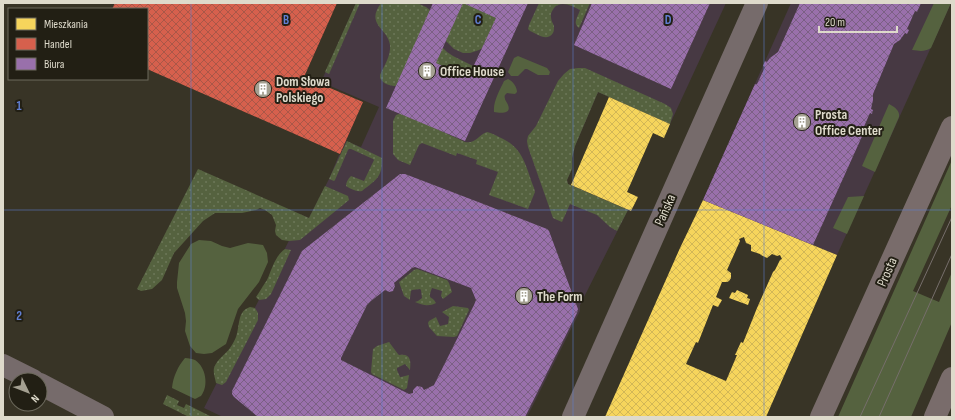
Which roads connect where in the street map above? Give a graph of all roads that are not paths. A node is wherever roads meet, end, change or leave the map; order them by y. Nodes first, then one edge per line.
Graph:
1 (757, 3) edge
2 (952, 127) edge
3 (3, 365) edge
4 (17, 372) edge
5 (952, 378) edge
6 (48, 388) edge
7 (103, 417) edge
8 (573, 417) edge
9 (821, 417) edge
10 (935, 417) edge

1 - 8 street, Pańska
2 - 9 main road, Prosta
3 - 4 street
5 - 10 main road
6 - 7 street

